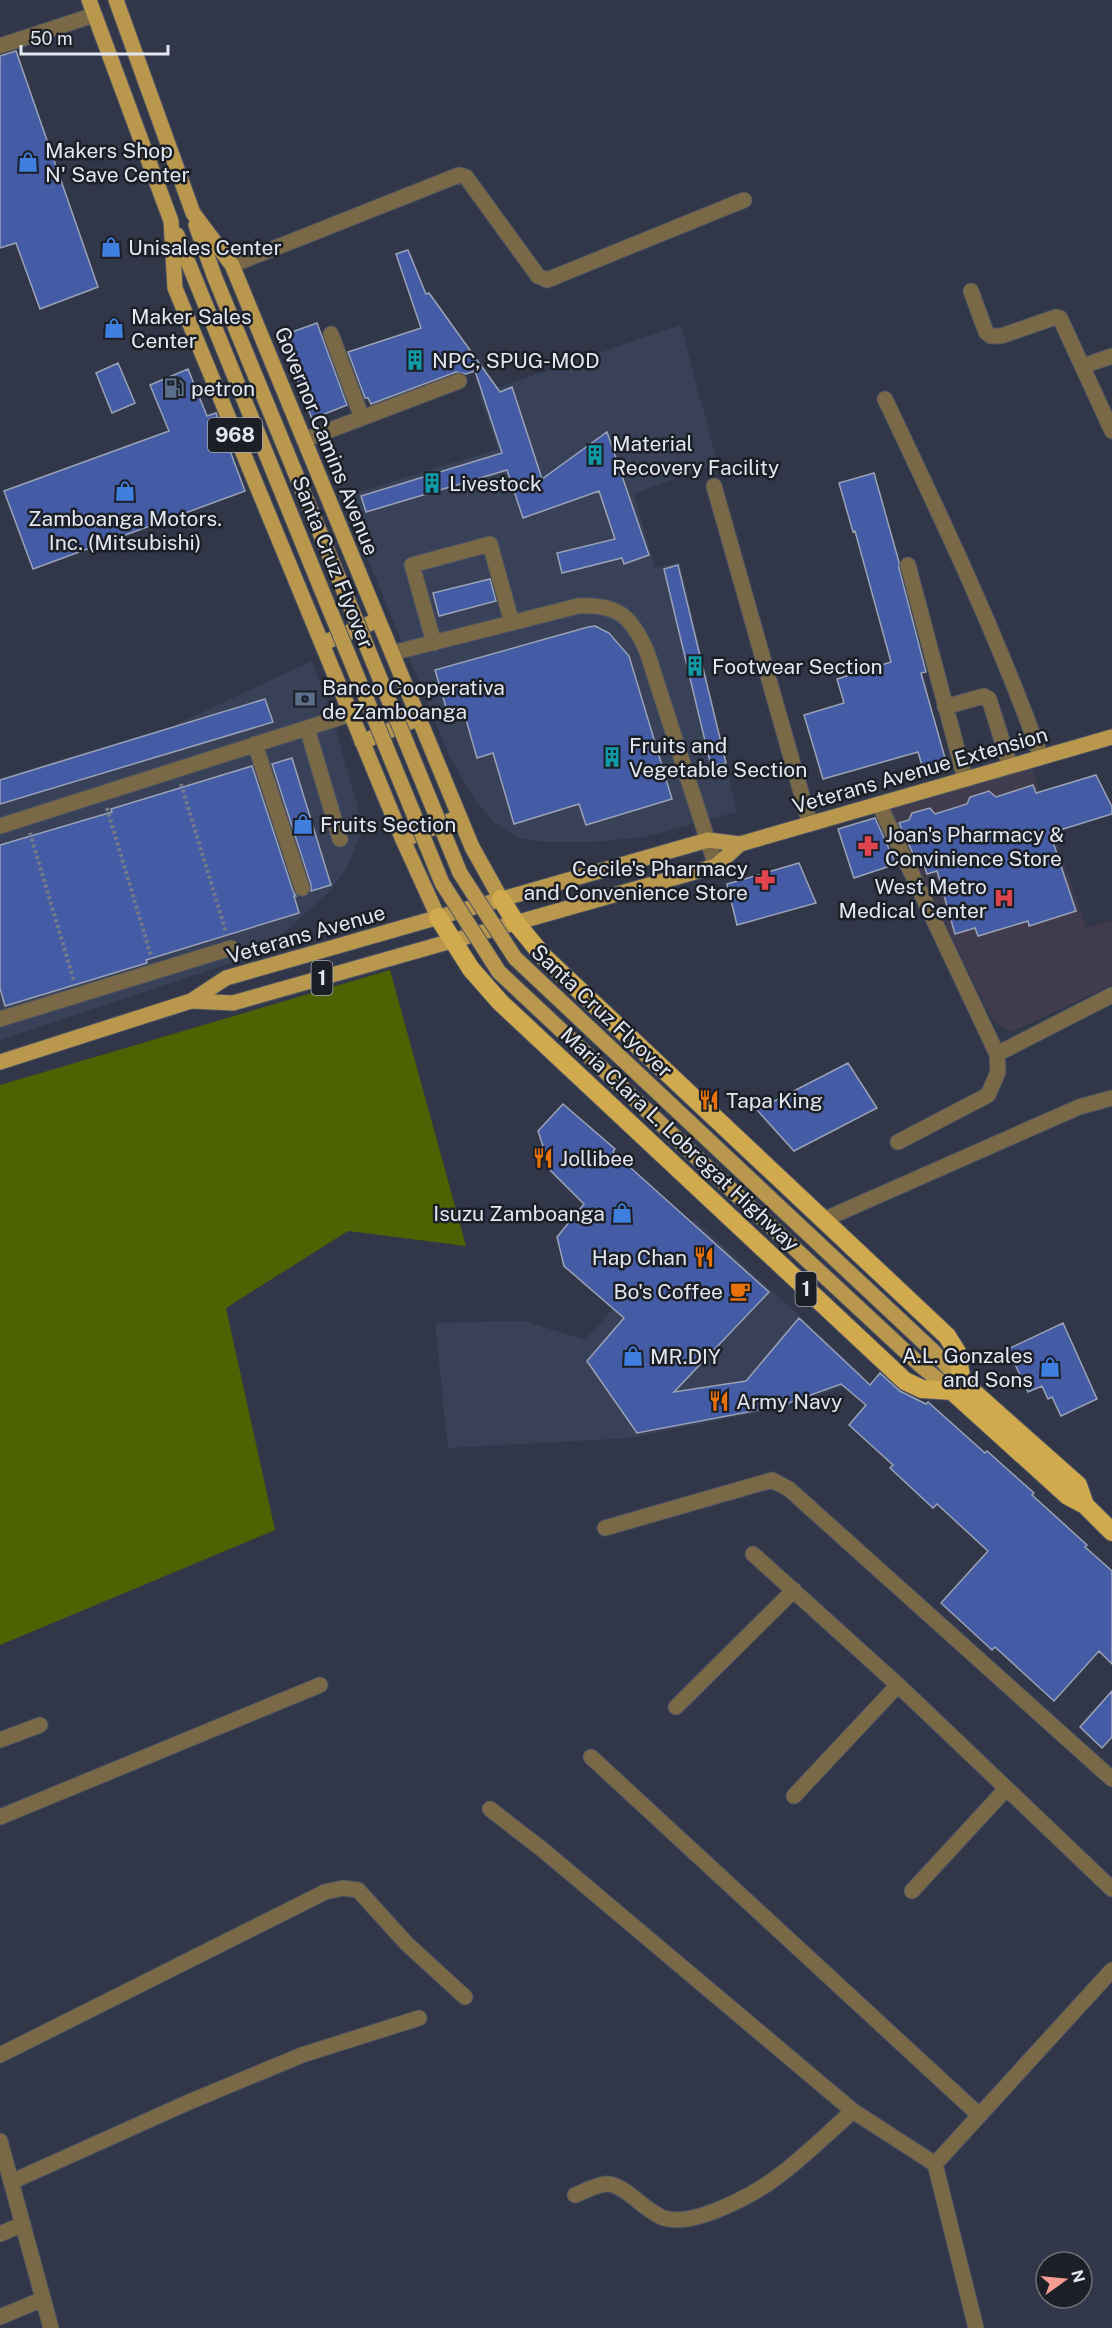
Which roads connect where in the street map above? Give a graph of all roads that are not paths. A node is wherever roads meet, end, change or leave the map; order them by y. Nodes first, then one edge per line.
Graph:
1 (89, 0) edge
2 (116, 0) edge
3 (94, 15) junction
4 (0, 46) edge
5 (744, 200) dead end
6 (193, 213) junction
7 (171, 221) junction
8 (232, 265) junction
9 (971, 291) dead end
10 (331, 334) dead end
11 (1112, 356) edge
12 (1083, 366) junction
13 (459, 381) dead end
14 (885, 399) dead end
15 (362, 418) junction
16 (1112, 431) edge
17 (304, 440) junction
18 (714, 486) dead end
19 (908, 565) dead end
20 (378, 620) junction
21 (512, 623) junction
22 (434, 643) junction
23 (321, 644) junction
24 (392, 653) junction
25 (945, 706) junction
26 (351, 714) junction
27 (419, 718) junction
28 (307, 728) junction
29 (1112, 737) edge
30 (362, 742) junction
31 (255, 744) junction
32 (1041, 757) junction
33 (1010, 766) junction
34 (965, 779) junction
35 (879, 804) junction
36 (459, 817) junction
37 (810, 824) junction
38 (0, 826) edge
39 (340, 838) dead end
40 (403, 840) junction
41 (708, 840) junction
42 (740, 844) junction
43 (716, 866) junction
44 (302, 888) dead end
45 (501, 899) junction
46 (438, 917) junction
47 (516, 923) junction
48 (451, 941) junction
49 (231, 948) road end
50 (565, 978) junction
51 (1112, 995) edge
52 (191, 1001) junction
53 (0, 1019) edge
54 (523, 1023) junction
55 (640, 1047) junction
56 (997, 1054) junction
57 (0, 1062) edge
58 (598, 1092) junction
59 (1112, 1098) edge
60 (714, 1118) junction
61 (898, 1143) dead end
62 (672, 1162) junction
63 (823, 1220) junction
64 (957, 1386) junction
65 (605, 1528) dead end
66 (1112, 1532) edge
67 (753, 1554) dead end
68 (794, 1590) junction
69 (320, 1685) dead end
70 (898, 1685) junction
71 (676, 1707) dead end
72 (40, 1725) dead end
73 (0, 1740) edge
74 (591, 1757) dead end
75 (1112, 1779) edge
76 (1006, 1789) junction
77 (794, 1796) dead end
78 (490, 1809) dead end
79 (0, 1817) edge
80 (1112, 1889) edge
81 (912, 1892) dead end
82 (1112, 1970) edge
83 (465, 1997) dead end
84 (419, 2018) dead end
85 (0, 2055) edge
86 (853, 2111) junction
87 (979, 2115) junction
88 (0, 2141) edge
89 (935, 2164) junction
90 (11, 2182) junction
91 (576, 2194) dead end
92 (23, 2224) junction
93 (0, 2234) edge
94 (44, 2299) junction
95 (0, 2317) edge
96 (51, 2328) edge
97 (976, 2328) edge

1 - 3 main road, 968
2 - 6 main road, Governor Camins Avenue / 968
3 - 4 street
3 - 7 main road, 968
5 - 8 street
6 - 8 main road, Governor Camins Avenue / 968
6 - 64 main road, Santa Cruz Flyover, bridge
7 - 23 main road, 968
7 - 64 main road, Santa Cruz Flyover, bridge
8 - 17 main road, Governor Camins Avenue / 968
9 - 12 street
10 - 15 street
11 - 12 street
12 - 16 street
13 - 15 street
14 - 32 street
15 - 17 street
17 - 20 main road, Governor Camins Avenue / 968
18 - 37 street
19 - 25 street
20 - 23 main road
20 - 24 main road, Governor Camins Avenue / 968
21 - 22 street
21 - 22 street
21 - 41 street
22 - 24 street
23 - 26 main road, 968
24 - 27 main road, Governor Camins Avenue / 968
25 - 33 street
25 - 34 street
26 - 28 street
26 - 30 main road, 968
27 - 30 main road
27 - 36 main road, Governor Camins Avenue / 968
28 - 31 street
28 - 39 street
29 - 32 main road, Veterans Avenue Extension
30 - 40 main road, 968
31 - 38 street
31 - 44 street
32 - 33 main road, Veterans Avenue Extension
33 - 34 main road, Veterans Avenue Extension
34 - 35 main road, Veterans Avenue Extension
35 - 37 main road, Veterans Avenue Extension
35 - 56 street
36 - 40 main road
36 - 45 main road, Governor Camins Avenue / 968
37 - 42 main road, Veterans Avenue Extension
40 - 46 main road, 968
41 - 42 main road, Veterans Avenue Extension
41 - 43 street
41 - 45 main road, Veterans Avenue Extension
42 - 43 main road, Veterans Avenue Extension
43 - 47 main road, Veterans Avenue Extension
45 - 46 main road, 1
45 - 47 highway, Maria Clara L. Lobregat Highway
46 - 48 highway, 1
46 - 52 main road, Veterans Avenue / 1
47 - 48 main road, 1
47 - 50 highway, Maria Clara L. Lobregat Highway
48 - 52 main road, Veterans Avenue / 1
48 - 54 highway, Maria Clara L. Lobregat Highway / 1
49 - 53 street
50 - 54 highway
50 - 55 highway, Maria Clara L. Lobregat Highway
51 - 56 street
52 - 57 main road, Veterans Avenue / 1
54 - 58 highway, Maria Clara L. Lobregat Highway / 1
55 - 58 highway
55 - 60 highway, Maria Clara L. Lobregat Highway
56 - 61 street
58 - 62 highway, Maria Clara L. Lobregat Highway / 1
59 - 63 street
60 - 62 highway
60 - 63 highway, Maria Clara L. Lobregat Highway
62 - 64 highway, Maria Clara L. Lobregat Highway / 1
63 - 64 highway, Maria Clara L. Lobregat Highway
64 - 66 highway
65 - 75 street
67 - 68 street
68 - 70 street
68 - 71 street
69 - 79 street
70 - 76 street
70 - 77 street
72 - 73 street
74 - 87 street
76 - 80 street
76 - 81 street
78 - 86 street
82 - 87 street
83 - 85 street
84 - 90 street
86 - 89 street
86 - 91 street
87 - 89 street
88 - 90 street
89 - 97 street
90 - 92 street
92 - 93 street
92 - 94 street
94 - 95 street
94 - 96 street

